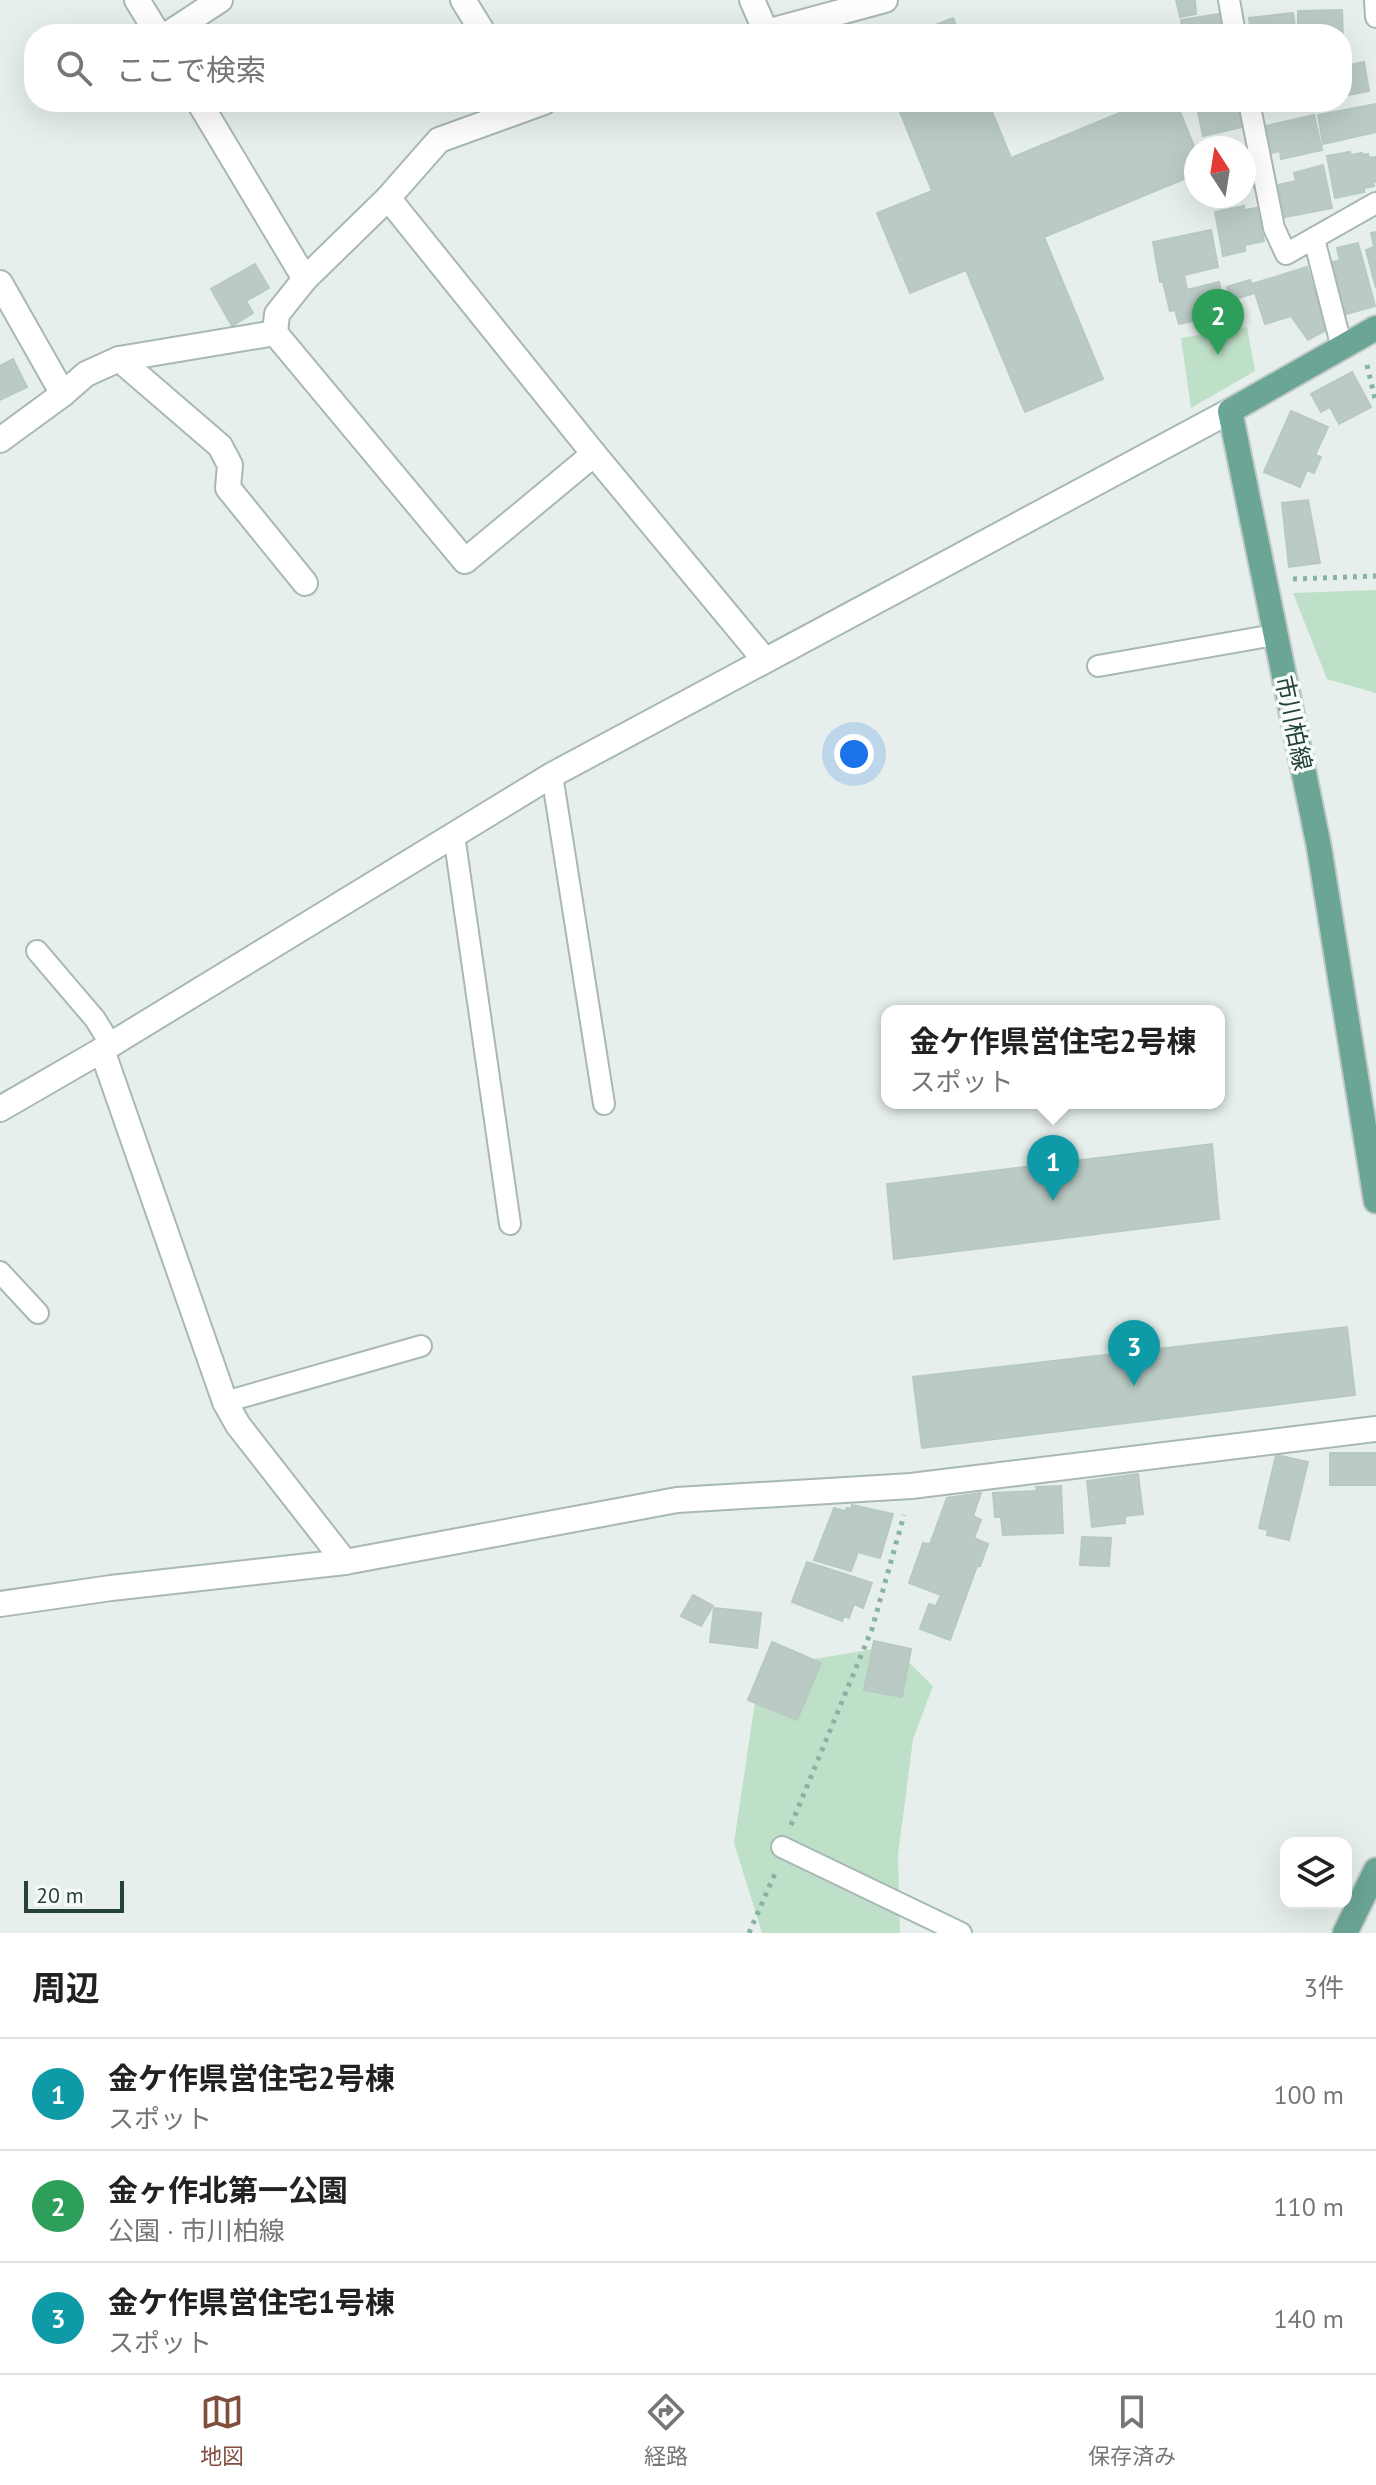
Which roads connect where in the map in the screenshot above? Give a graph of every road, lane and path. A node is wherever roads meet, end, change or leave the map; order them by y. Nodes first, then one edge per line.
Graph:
1 (137, 0) edge
2 (220, 0) edge
3 (463, 0) edge
4 (752, 0) edge
5 (885, 0) edge
6 (1229, 0) edge
7 (1375, 0) edge
8 (1376, 17) edge
9 (152, 24) edge
10 (183, 24) edge
11 (478, 24) edge
12 (759, 24) edge
13 (796, 24) edge
14 (1233, 24) edge
15 (205, 112) edge
16 (511, 112) edge
17 (1251, 112) edge
18 (388, 198) junction
19 (1376, 203) edge
20 (1314, 239) junction
21 (305, 279) junction
22 (0, 283) edge
23 (275, 333) junction
24 (1360, 337) edge
25 (119, 359) junction
26 (63, 394) junction
27 (1376, 403) edge
28 (1230, 411) junction
29 (0, 440) edge
30 (594, 454) junction
31 (1376, 576) edge
32 (1264, 580) junction
33 (305, 583) dead end
34 (1274, 635) junction
35 (764, 659) junction
36 (1098, 666) dead end
37 (552, 775) junction
38 (454, 835) junction
39 (37, 951) dead end
40 (106, 1048) junction
41 (604, 1104) dead end
42 (0, 1109) edge
43 (1376, 1201) edge
44 (510, 1224) dead end
45 (0, 1272) edge
46 (38, 1313) dead end
47 (421, 1346) dead end
48 (225, 1402) junction
49 (1376, 1429) edge
50 (911, 1486) junction
51 (345, 1562) junction
52 (0, 1604) edge
53 (782, 1847) junction
54 (1376, 1870) edge
55 (749, 1933) edge
56 (961, 1933) edge
57 (1345, 1933) edge

1 - 9 street
2 - 10 street
3 - 11 street
4 - 12 street
5 - 13 street
6 - 14 lane
7 - 8 lane
15 - 21 street
16 - 18 street
17 - 20 lane
18 - 21 street
18 - 30 street
19 - 20 lane
20 - 24 lane
21 - 23 street
22 - 26 street
23 - 25 street
23 - 30 street
24 - 27 path
24 - 28 main road
25 - 26 street
25 - 33 street
26 - 29 street
28 - 32 main road, 市川柏線
28 - 35 street
30 - 35 street
31 - 32 path
32 - 34 main road, 市川柏線
34 - 36 lane
34 - 43 main road, 市川柏線
35 - 37 street
37 - 38 street
37 - 41 lane
38 - 40 street
38 - 44 lane
39 - 40 lane
40 - 42 street
40 - 48 street
45 - 46 lane
47 - 48 lane
48 - 51 street
49 - 50 street
50 - 51 street
50 - 53 path
51 - 52 street
53 - 55 path
53 - 56 lane
54 - 57 main road

